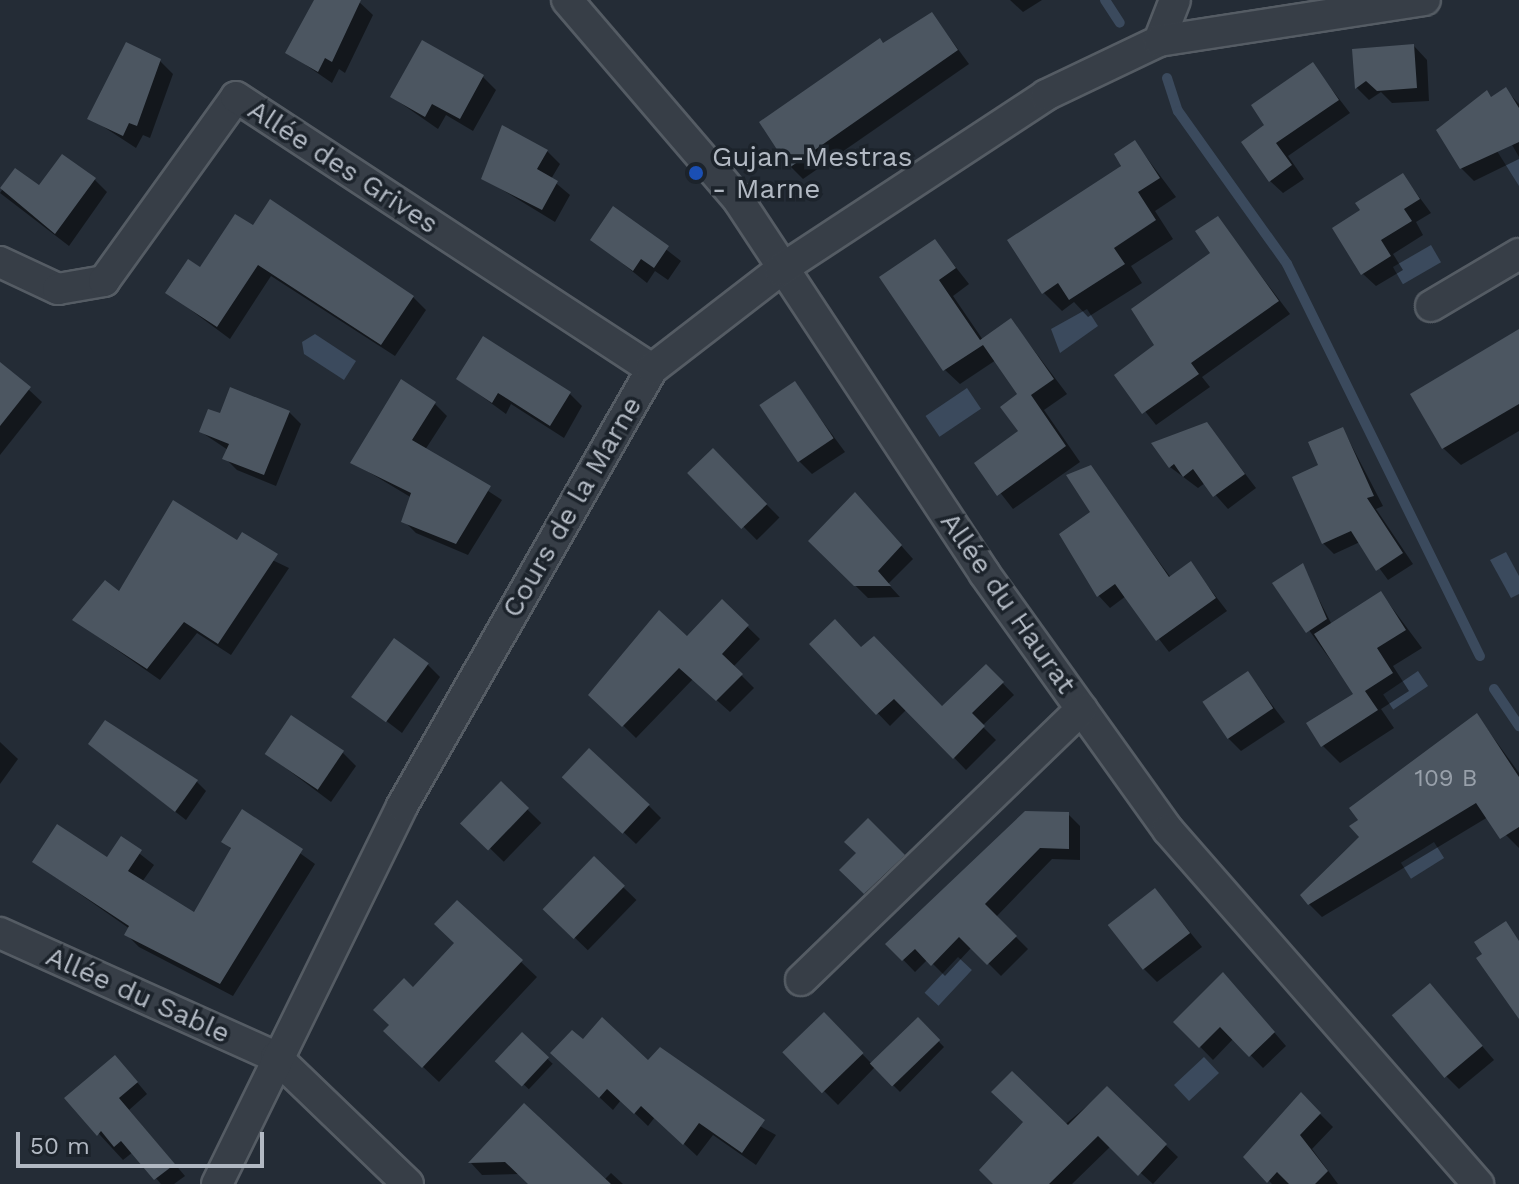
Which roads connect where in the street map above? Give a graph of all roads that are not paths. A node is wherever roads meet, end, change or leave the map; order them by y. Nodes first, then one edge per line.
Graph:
1 (567, 0) edge
2 (1175, 0) edge
3 (1425, 0) edge
4 (1159, 41) junction
5 (1519, 254) edge
6 (0, 262) edge
7 (780, 270) junction
8 (1431, 306) dead end
9 (652, 369) junction
10 (1082, 709) junction
11 (0, 933) edge
12 (801, 980) dead end
13 (276, 1057) junction
14 (217, 1184) edge
15 (408, 1184) edge
16 (1478, 1184) edge

1 - 7 street, Allée du Haurat
2 - 4 street
3 - 4 street, Cours de la Marne
4 - 7 street, Cours de la Marne
5 - 8 street
6 - 9 street, Allée des Grives
7 - 9 street, Cours de la Marne
7 - 10 street, Allée du Haurat
9 - 13 street, Cours de la Marne
10 - 12 street
10 - 16 street, Allée du Haurat
11 - 13 street, Allée du Sable
13 - 14 street, Cours de la Marne
13 - 15 street, Allée du Sable

